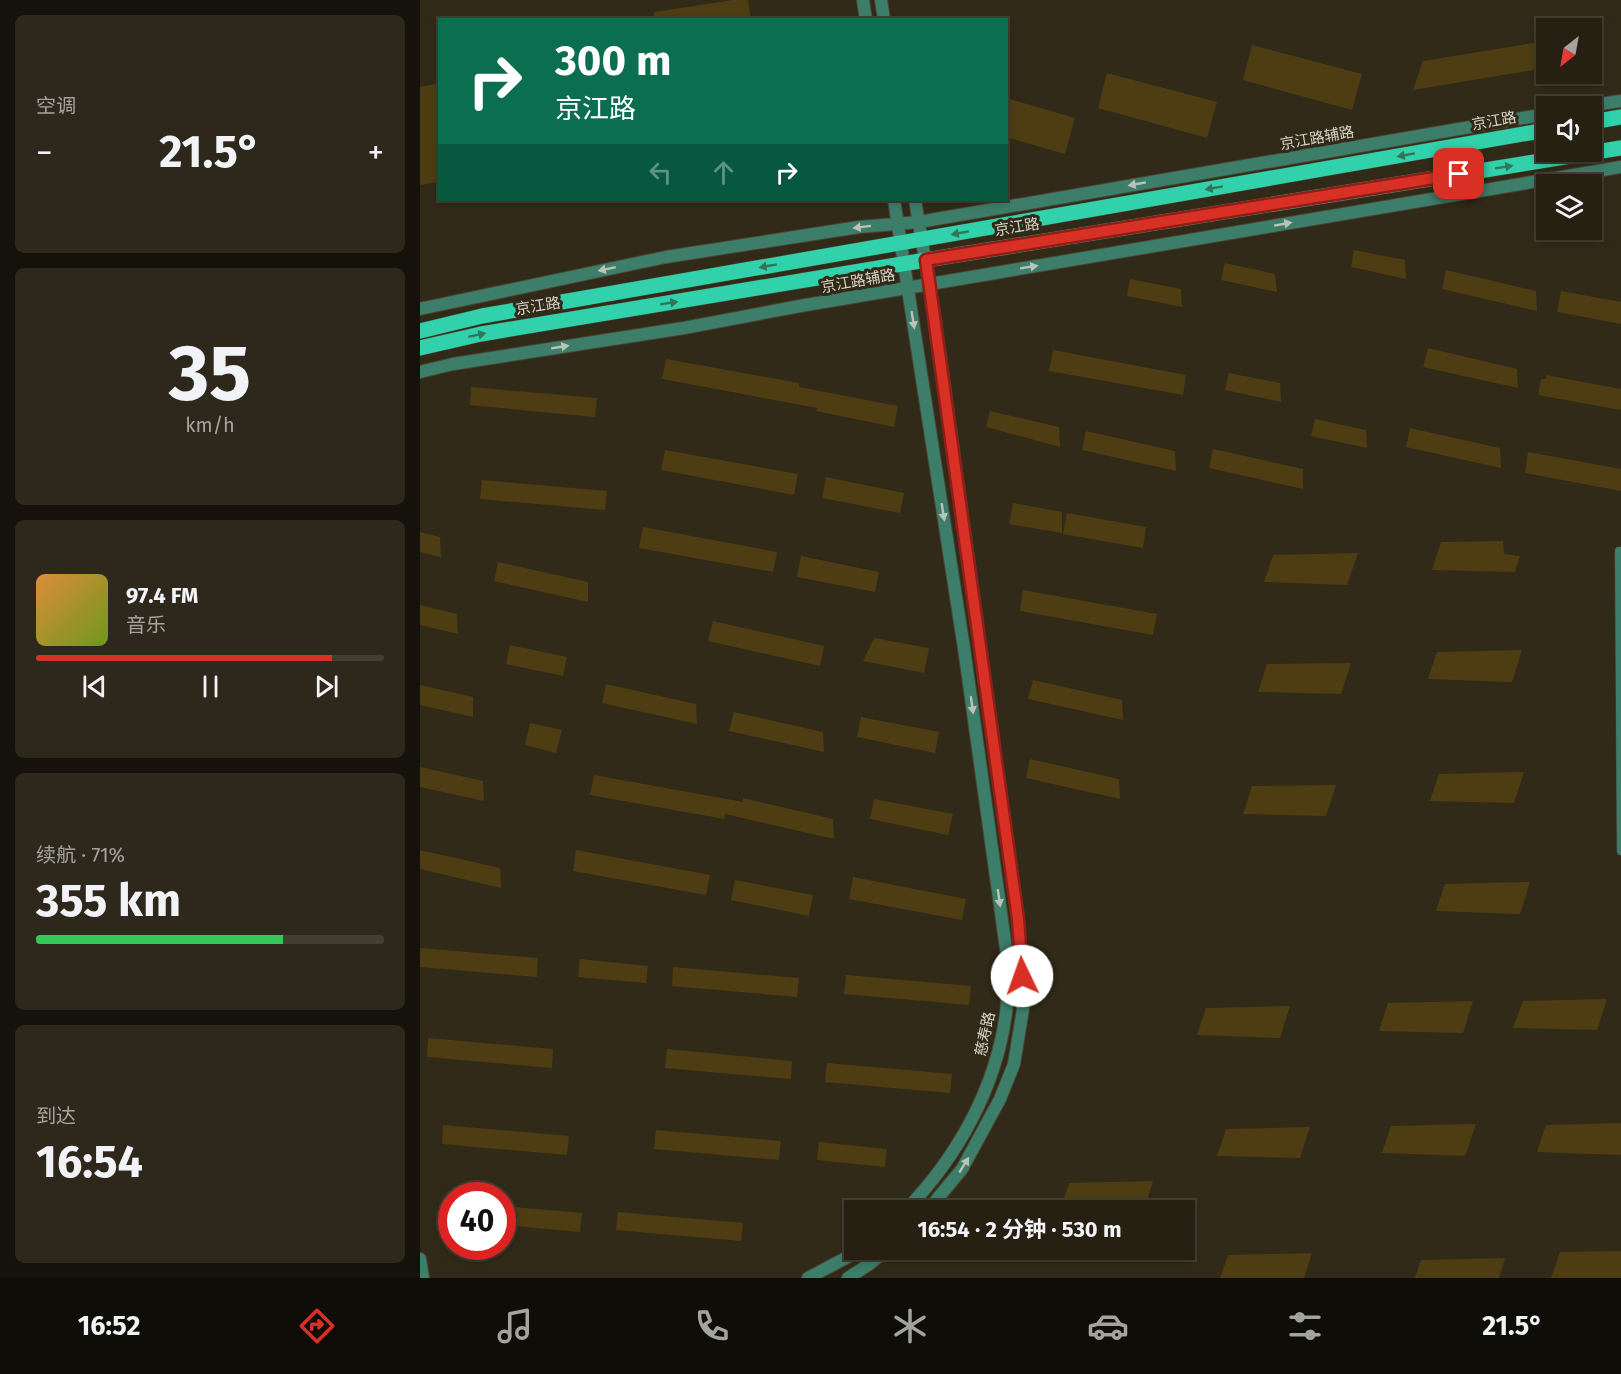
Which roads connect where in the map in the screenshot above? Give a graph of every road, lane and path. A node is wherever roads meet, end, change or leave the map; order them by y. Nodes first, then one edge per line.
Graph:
1 (862, 0) edge
2 (881, 0) edge
3 (866, 18) edge
4 (885, 18) edge
5 (1621, 101) edge
6 (1602, 104) edge
7 (1536, 116) edge
8 (1621, 117) edge
9 (1602, 120) edge
10 (1536, 132) edge
11 (1621, 148) edge
12 (1621, 168) edge
13 (894, 201) edge
14 (915, 201) edge
15 (919, 222) junction
16 (898, 224) junction
17 (922, 239) junction
18 (901, 243) junction
19 (926, 260) junction
20 (904, 264) junction
21 (930, 284) junction
22 (908, 287) junction
23 (420, 309) edge
24 (420, 331) edge
25 (420, 348) edge
26 (420, 372) edge
27 (1621, 551) edge
28 (1621, 851) edge
29 (915, 1200) edge
30 (936, 1200) edge
31 (420, 1259) edge
32 (844, 1259) edge
33 (874, 1260) edge
34 (423, 1278) edge
35 (808, 1278) edge
36 (848, 1278) edge

1 - 3 street
2 - 4 street
5 - 6 street
7 -> 15 street, 京江路辅路
8 - 9 main road
10 -> 17 main road, 京江路
19 -> 11 main road, 京江路
21 -> 12 street, 京江路辅路
13 - 16 street, 慈寿路
14 - 15 street
15 - 16 street, 京江路辅路
15 - 17 street
16 - 18 street, 慈寿路
16 -> 23 street, 京江路辅路
17 - 18 main road, 京江路
17 - 19 street
18 - 20 street, 慈寿路
18 -> 24 main road, 京江路
19 - 20 main road, 京江路
19 - 21 street
20 - 22 street, 慈寿路
25 -> 20 main road, 京江路
21 - 22 street, 京江路辅路
30 -> 21 street
26 -> 22 street, 京江路辅路
22 -> 29 street, 慈寿路
27 - 28 lane
31 - 34 street
32 - 35 street
33 - 36 street

